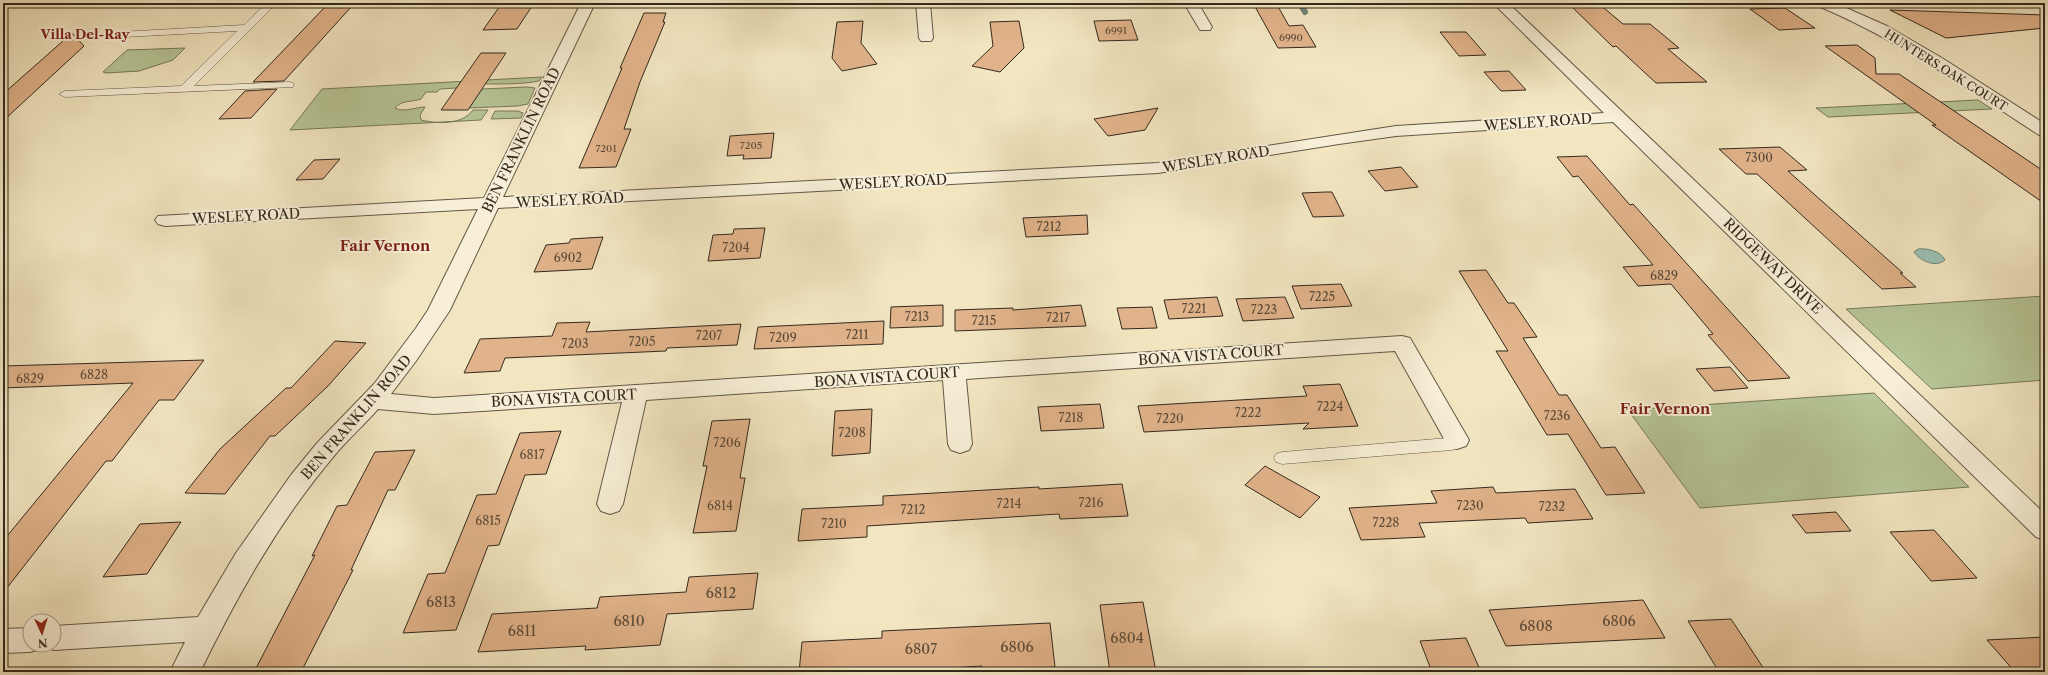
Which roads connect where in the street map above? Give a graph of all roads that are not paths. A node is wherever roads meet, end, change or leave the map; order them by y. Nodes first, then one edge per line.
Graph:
1 (272, 3) edge
2 (588, 3) edge
3 (923, 3) edge
4 (1191, 3) edge
5 (1500, 3) edge
6 (1823, 3) edge
7 (1205, 27) dead end
8 (246, 28) junction
9 (124, 34) dead end
10 (926, 38) dead end
11 (289, 85) dead end
12 (184, 90) junction
13 (65, 94) dead end
14 (1619, 117) junction
15 (2045, 131) edge
16 (490, 204) junction
17 (165, 220) dead end
18 (954, 372) junction
19 (636, 394) junction
20 (373, 400) junction
21 (1457, 440) joint
22 (960, 444) dead end
23 (1282, 458) dead end
24 (610, 504) dead end
25 (2045, 530) edge
26 (206, 629) junction
27 (62, 638) edge
28 (22, 640) edge
29 (3, 641) edge
30 (185, 672) edge

1 - 8 lane
2 - 16 street, BEN FRANKLIN ROAD
3 - 10 street
4 - 7 street
5 - 14 street, RIDGEWAY DRIVE
6 - 15 street, HUNTERS OAK COURT
8 - 9 lane
8 - 12 lane
11 - 12 lane
12 - 13 lane
14 - 16 street, WESLEY ROAD
14 - 25 street, RIDGEWAY DRIVE
16 - 17 street, WESLEY ROAD
16 - 20 street, BEN FRANKLIN ROAD
18 - 19 street, BONA VISTA COURT
18 - 21 street, BONA VISTA COURT
18 - 22 street
19 - 20 street, BONA VISTA COURT
19 - 24 street
20 - 26 street, BEN FRANKLIN ROAD
21 - 23 lane
26 - 27 street
26 - 30 street, BEN FRANKLIN ROAD
28 - 29 street

